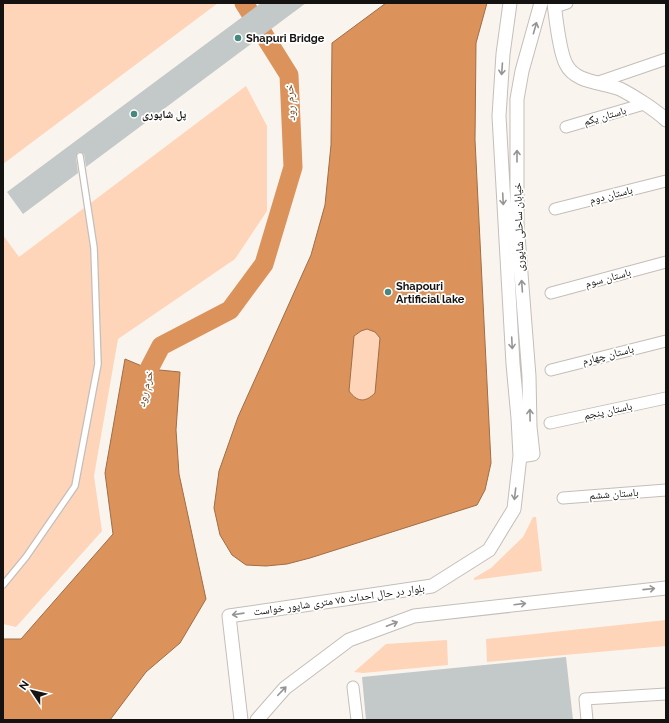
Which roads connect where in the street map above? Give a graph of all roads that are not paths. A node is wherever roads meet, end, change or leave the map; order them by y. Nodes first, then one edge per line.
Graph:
1 (510, 3) edge
2 (541, 3) edge
3 (559, 4) edge
4 (666, 59) edge
5 (596, 83) junction
6 (644, 104) junction
7 (666, 120) edge
8 (566, 127) dead end
9 (80, 156) dead end
10 (666, 181) edge
11 (555, 209) dead end
12 (511, 223) junction
13 (666, 262) edge
14 (551, 293) dead end
15 (666, 340) edge
16 (551, 370) dead end
17 (666, 398) edge
18 (550, 423) dead end
19 (526, 455) joint
20 (666, 490) edge
21 (563, 498) dead end
22 (3, 585) edge
23 (666, 588) edge
24 (353, 687) dead end
25 (666, 694) edge
26 (241, 720) edge
27 (257, 720) edge
28 (357, 720) edge
29 (587, 720) edge

1 -> 12 street, خیابان ساحلی شاپوری
12 -> 2 street, خیابان ساحلی شاپوری
3 - 5 street
4 - 5 street
5 - 6 street
6 - 7 street
6 - 8 street, باستان یکم
9 - 22 lane
10 - 11 street, باستان دوم
12 - 19 street, خیابان ساحلی شاپوری
13 - 14 street, باستان سوم
15 - 16 street, باستان چهارم
17 - 18 street, باستان پنجم
19 -> 26 street, بلوار در حال احداث ۷۵ متری شاپور خواست
20 - 21 street, باستان ششم
27 -> 23 street
24 - 28 street
25 - 29 street

